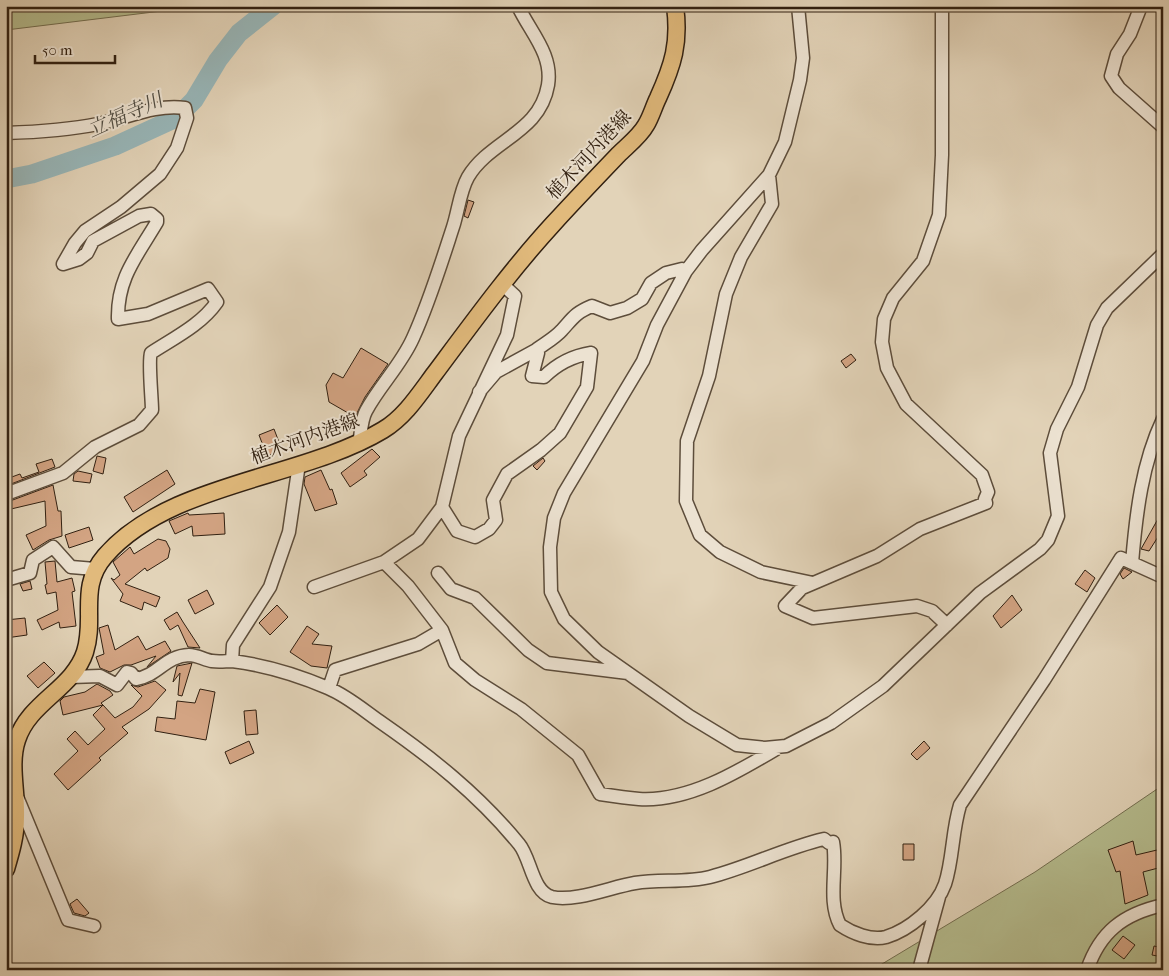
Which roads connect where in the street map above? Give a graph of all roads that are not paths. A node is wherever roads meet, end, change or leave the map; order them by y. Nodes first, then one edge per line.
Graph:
1 (518, 6) edge
2 (675, 6) edge
3 (798, 6) edge
4 (942, 6) edge
5 (1141, 6) edge
6 (1163, 128) edge
7 (6, 133) edge
8 (769, 175) junction
9 (1163, 254) edge
10 (686, 272) junction
11 (502, 284) junction
12 (536, 350) junction
13 (479, 392) junction
14 (1163, 419) edge
15 (359, 444) junction
16 (299, 464) junction
17 (6, 494) edge
18 (442, 508) junction
19 (384, 562) junction
20 (1132, 563) junction
21 (95, 569) junction
22 (438, 573) dead end
23 (1163, 577) edge
24 (6, 580) edge
25 (813, 583) junction
26 (314, 587) dead end
27 (947, 625) junction
28 (442, 630) junction
29 (232, 662) junction
30 (628, 673) junction
31 (71, 677) junction
32 (328, 688) junction
33 (780, 746) junction
34 (15, 792) junction
35 (6, 869) edge
36 (940, 894) junction
37 (1163, 905) edge
38 (94, 926) dead end
39 (919, 970) edge
40 (1087, 970) edge

1 - 15 street
2 - 11 main road, 植木河内港線
3 - 8 street
4 - 25 street
5 - 6 street
7 - 17 street
8 - 10 street
8 - 25 street
9 - 27 street
10 - 12 street
10 - 30 street
11 - 13 street
11 - 15 main road, 植木河内港線
12 - 13 street
12 - 18 street
13 - 18 street
14 - 20 street
15 - 16 main road, 植木河内港線
16 - 21 main road, 植木河内港線
16 - 29 street
18 - 19 street
19 - 26 street
19 - 28 street
20 - 23 street
20 - 36 street
21 - 24 street
21 - 31 main road, 植木河内港線
22 - 30 street
25 - 27 street
27 - 33 street
28 - 32 street
28 - 33 street
29 - 31 street
29 - 32 street
30 - 33 street
31 - 34 main road, 植木河内港線
32 - 36 street
34 - 35 main road, 植木河内港線
34 - 38 street
36 - 39 street
37 - 40 street

